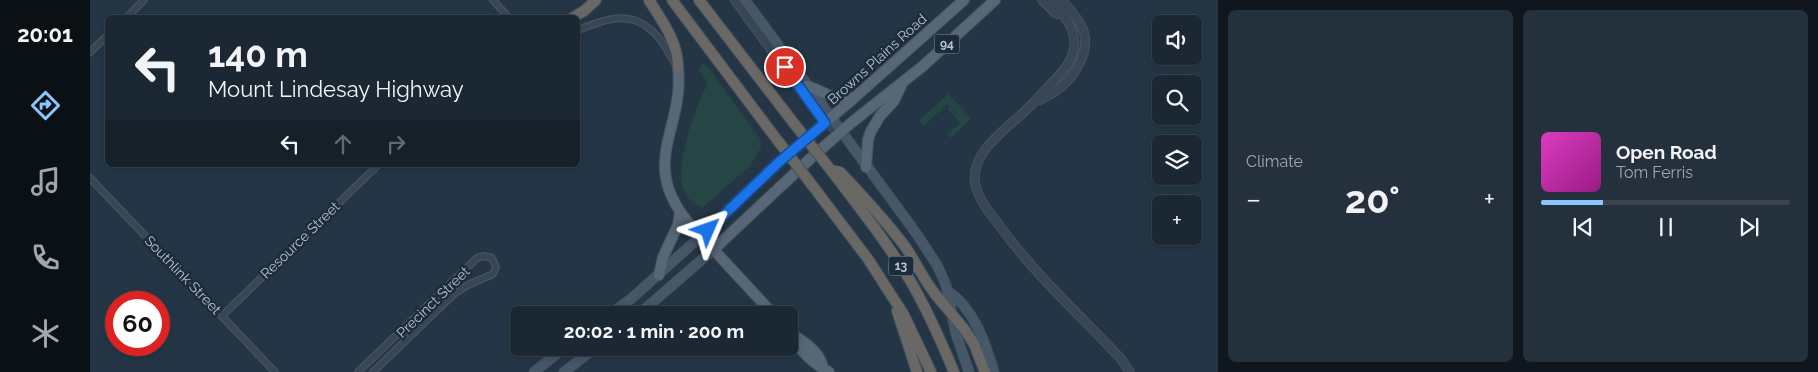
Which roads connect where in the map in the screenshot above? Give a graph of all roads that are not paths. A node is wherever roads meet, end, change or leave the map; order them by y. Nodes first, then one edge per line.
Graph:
1 (144, 0) edge
2 (493, 0) edge
3 (596, 0) edge
4 (649, 0) edge
5 (672, 0) edge
6 (699, 0) edge
7 (735, 0) edge
8 (744, 0) edge
9 (964, 0) edge
10 (1004, 0) edge
11 (1042, 0) edge
12 (1051, 0) edge
13 (1062, 0) edge
14 (993, 2) edge
15 (129, 15) edge
16 (506, 15) edge
17 (577, 15) edge
18 (1062, 15) junction
19 (580, 29) edge
20 (105, 38) edge
21 (90, 52) edge
22 (678, 67) junction
23 (902, 83) junction
24 (807, 86) junction
25 (854, 98) junction
26 (1034, 103) junction
27 (828, 120) junction
28 (841, 132) junction
29 (376, 167) edge
30 (866, 167) junction
31 (830, 169) junction
32 (90, 178) edge
33 (680, 212) junction
34 (701, 236) junction
35 (714, 249) junction
36 (659, 275) junction
37 (948, 292) junction
38 (895, 302) junction
39 (622, 306) edge
40 (648, 306) edge
41 (766, 306) edge
42 (222, 316) junction
43 (798, 347) edge
44 (554, 356) edge
45 (584, 356) edge
46 (825, 371) edge
47 (275, 372) edge
48 (358, 372) edge
49 (373, 372) edge
50 (534, 372) edge
51 (564, 372) edge
52 (917, 372) edge
53 (931, 372) edge
54 (954, 372) edge
55 (969, 372) edge
56 (985, 372) edge
57 (994, 372) edge
58 (1130, 372) edge

1 - 15 street
2 - 16 street
3 - 17 highway
4 - 22 highway
5 - 38 highway, 13, bridge
6 - 31 highway, 13, bridge
7 - 27 street
8 - 24 main road
9 - 25 main road, Browns Plains Road / 94
10 - 14 street
11 - 18 street
12 - 18 street
13 - 26 street
14 - 23 main road, 94
18 - 26 street
19 - 22 street
20 - 21 street
22 - 33 main road
23 - 28 main road, 94
23 - 30 main road
24 - 25 main road
24 - 27 main road
25 - 27 main road, Browns Plains Road / 94
26 - 58 street
27 - 28 main road
27 - 34 main road, Browns Plains Road
28 - 30 main road
28 - 35 main road
29 - 42 street, Resource Street
30 - 37 main road
31 - 54 highway, 13
31 - 56 highway, bridge
32 - 42 street, Southlink Street
33 - 34 main road
33 - 36 main road
34 - 35 main road
34 - 36 main road
35 - 40 main road
35 - 41 main road
36 - 39 main road
37 - 55 main road
37 - 57 main road
38 - 52 highway
38 - 53 highway, 13
42 - 47 street, Southlink Street
43 - 46 main road
44 - 50 main road
45 - 51 main road
48 - 49 street, Precinct Street

